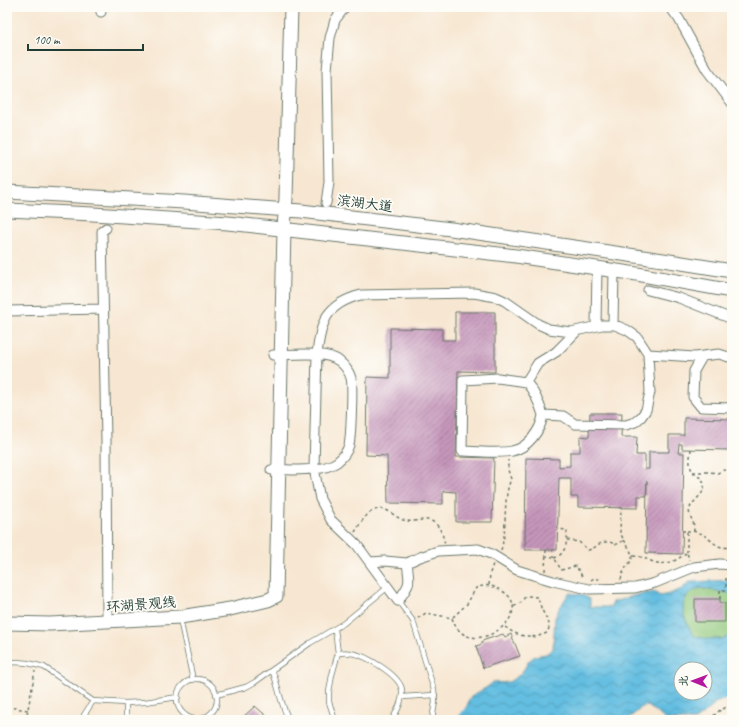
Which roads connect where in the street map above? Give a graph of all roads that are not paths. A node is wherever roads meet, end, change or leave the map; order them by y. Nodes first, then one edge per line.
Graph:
1 (283, 7) edge
2 (291, 7) edge
3 (345, 7) edge
4 (670, 7) edge
5 (732, 103) edge
6 (7, 192) edge
7 (326, 202) dead end
8 (7, 210) edge
9 (281, 210) junction
10 (106, 228) dead end
11 (280, 229) junction
12 (597, 268) junction
13 (614, 271) junction
14 (732, 271) edge
15 (648, 290) dead end
16 (732, 291) edge
17 (103, 309) junction
18 (7, 311) edge
19 (732, 319) edge
20 (613, 325) junction
21 (596, 326) junction
22 (577, 331) junction
23 (317, 354) junction
24 (648, 354) junction
25 (277, 355) junction
26 (702, 357) junction
27 (732, 358) edge
28 (526, 382) junction
29 (732, 408) edge
30 (543, 415) junction
31 (314, 468) junction
32 (275, 470) junction
33 (370, 562) junction
34 (407, 563) junction
35 (732, 565) edge
36 (388, 587) junction
37 (398, 601) junction
38 (180, 617) junction
39 (107, 622) junction
40 (7, 624) edge
41 (335, 629) junction
42 (338, 653) junction
43 (7, 663) edge
44 (272, 670) junction
45 (193, 680) junction
46 (216, 695) junction
47 (435, 695) junction
48 (178, 696) junction
49 (402, 697) junction
50 (93, 701) junction
51 (126, 703) junction
52 (7, 718) edge
53 (10, 720) edge
54 (84, 720) edge
55 (126, 720) edge
56 (289, 720) edge
57 (335, 720) edge
58 (392, 720) edge
59 (432, 720) edge

1 - 9 main road
2 - 9 main road
3 - 7 street
4 - 5 street
6 - 9 main road, 滨湖大道
8 - 11 main road
9 - 11 main road
9 - 14 main road, 滨湖大道
10 - 17 street
11 - 12 main road
11 - 25 main road
12 - 13 main road
12 - 21 street
13 - 16 main road
13 - 20 street
15 - 19 street
17 - 18 street
17 - 39 street
20 - 21 street
20 - 24 street
21 - 22 street
22 - 23 street
22 - 28 street
23 - 25 street
23 - 31 street
23 - 31 street
24 - 26 street
24 - 30 street
25 - 32 main road
26 - 27 street
26 - 29 street
28 - 30 street
28 - 30 street
31 - 32 street
31 - 33 street
32 - 38 main road, 环湖景观线
33 - 34 street
33 - 36 street
34 - 35 street
34 - 37 street
36 - 37 street
36 - 41 lane
37 - 47 lane
38 - 39 main road, 环湖景观线
38 - 45 lane
39 - 40 main road, 环湖景观线
41 - 42 lane
41 - 44 lane
42 - 49 lane
42 - 57 lane
43 - 50 lane
44 - 46 lane
44 - 56 lane
45 - 46 lane
45 - 48 lane
46 - 48 lane
47 - 49 lane
47 - 59 lane
48 - 51 lane
49 - 58 lane
50 - 51 lane
50 - 54 lane
51 - 55 lane
52 - 53 lane

